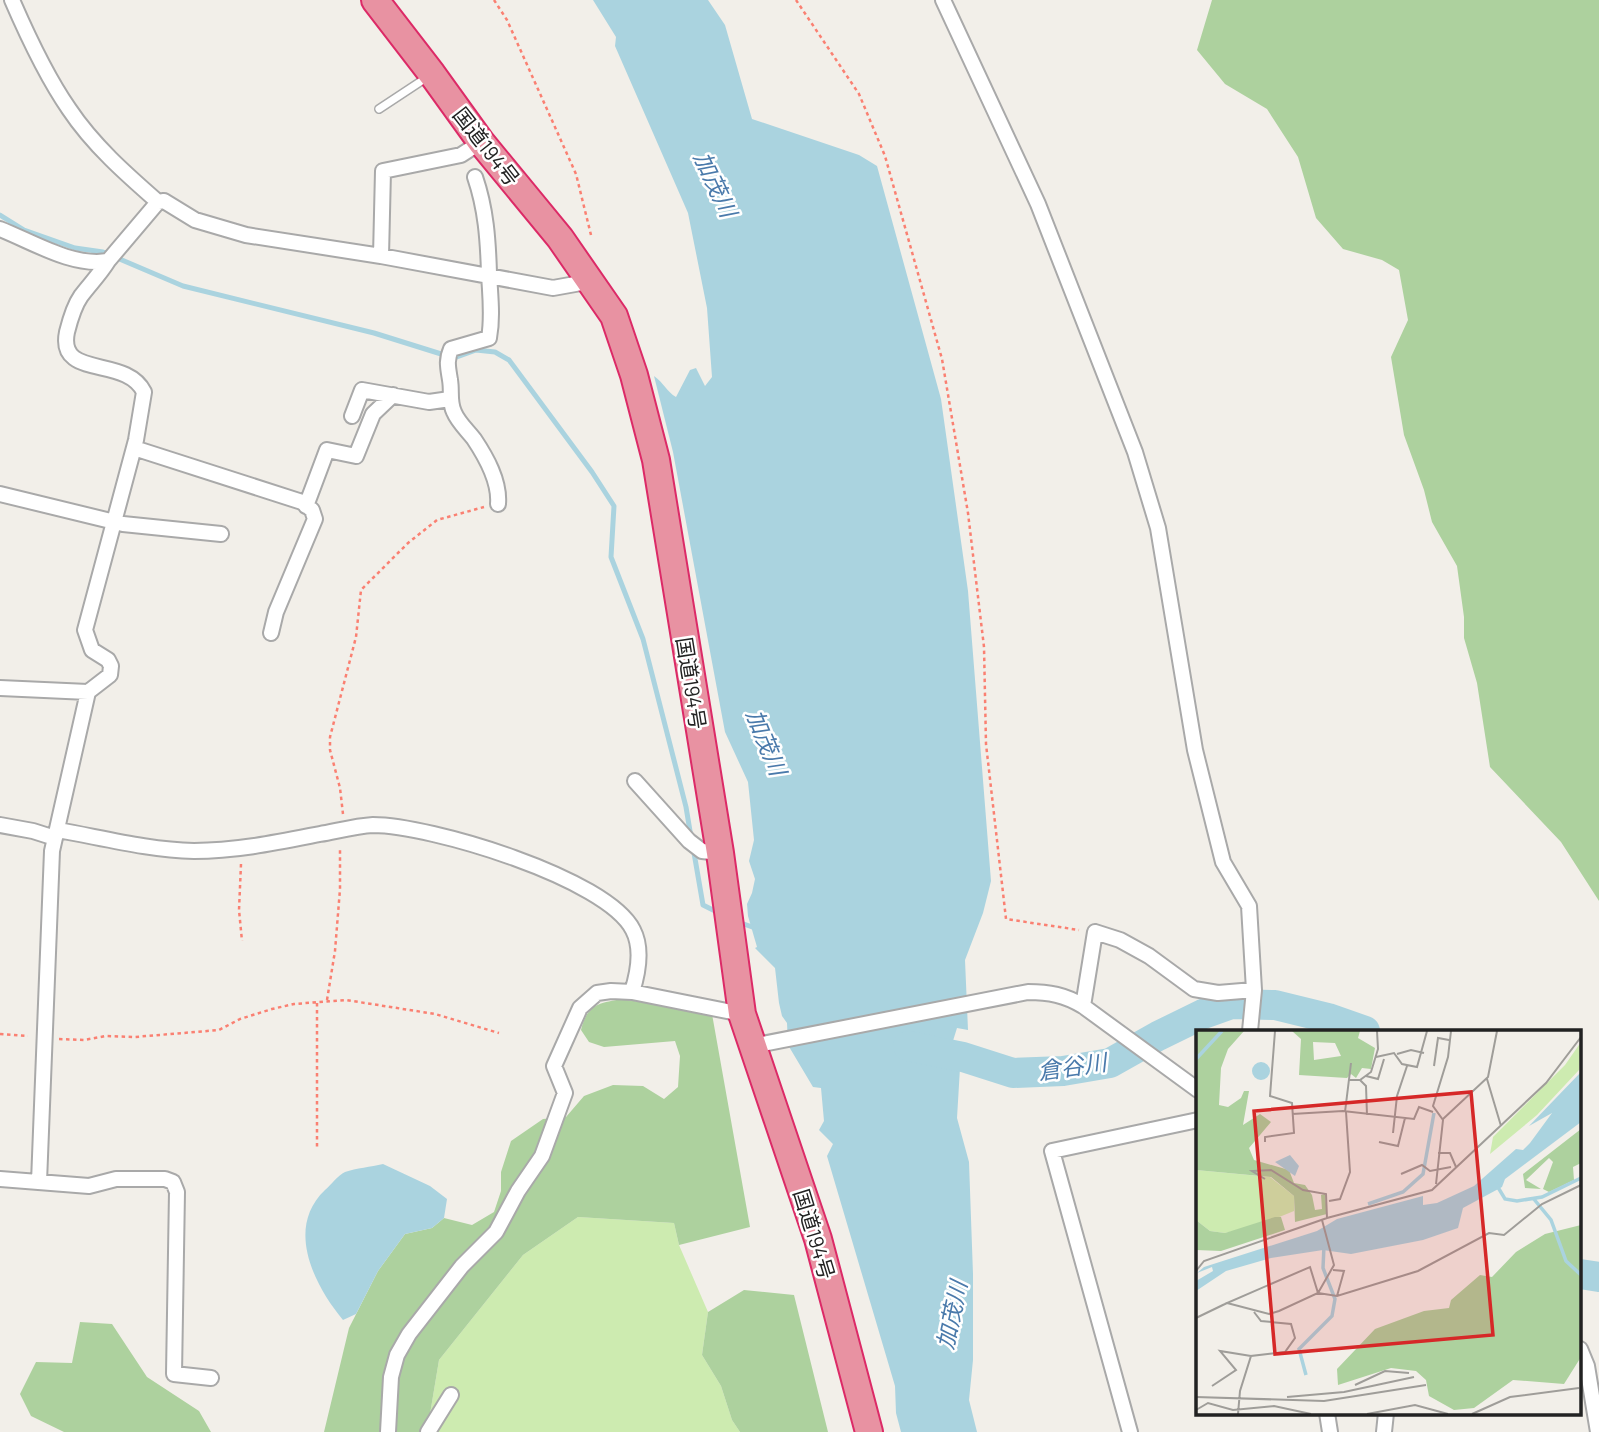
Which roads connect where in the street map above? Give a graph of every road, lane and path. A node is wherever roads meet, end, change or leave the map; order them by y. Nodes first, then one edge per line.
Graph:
1 (12, 0) edge
2 (375, 0) edge
3 (494, 0) edge
4 (796, 0) edge
5 (943, 0) edge
6 (432, 74) junction
7 (380, 109) dead end
8 (481, 142) junction
9 (475, 177) dead end
10 (158, 202) junction
11 (0, 229) edge
12 (591, 235) dead end
13 (382, 256) junction
14 (108, 261) junction
15 (489, 276) junction
16 (592, 281) junction
17 (393, 396) junction
18 (450, 399) junction
19 (352, 416) dead end
20 (134, 448) junction
21 (0, 494) edge
22 (498, 504) joint
23 (306, 506) junction
24 (115, 523) junction
25 (221, 534) dead end
26 (271, 633) dead end
27 (0, 688) edge
28 (88, 692) junction
29 (635, 781) dead end
30 (0, 825) edge
31 (341, 830) junction
32 (57, 834) junction
33 (242, 848) junction
34 (720, 853) junction
35 (1095, 932) junction
36 (242, 941) dead end
37 (1254, 990) junction
38 (632, 992) junction
39 (327, 1000) junction
40 (317, 1003) junction
41 (1083, 1006) junction
42 (742, 1014) junction
43 (1250, 1030) edge
44 (499, 1033) dead end
45 (0, 1034) edge
46 (44, 1038) junction
47 (760, 1044) junction
48 (1196, 1089) edge
49 (1196, 1119) edge
50 (317, 1147) dead end
51 (0, 1179) edge
52 (39, 1182) junction
53 (1582, 1354) edge
54 (211, 1378) dead end
55 (451, 1395) dead end
56 (1326, 1414) edge
57 (1386, 1414) edge
58 (388, 1432) edge
59 (428, 1432) edge
60 (869, 1432) edge
61 (1130, 1432) edge
62 (1330, 1432) edge
63 (1384, 1432) edge
64 (1598, 1432) edge

1 - 10 street
2 - 6 highway, 国道194号
3 - 12 path
4 - 35 path
5 - 37 street
6 - 7 lane
6 - 8 highway, 国道194号
8 - 13 street
8 - 16 highway, 国道194号
9 - 15 street
10 - 13 street
10 - 14 street
11 - 14 street
13 - 15 street
14 - 20 street
15 - 16 street
15 - 18 street
16 - 34 highway, 国道194号
17 - 18 street
17 - 19 street
17 - 23 street
18 - 22 street
20 - 23 street
20 - 24 street
21 - 24 street
22 - 31 path
23 - 26 street
24 - 25 street
24 - 28 street
27 - 28 street
28 - 32 street
29 - 34 street
30 - 32 street
31 - 33 street
31 - 38 street
31 - 39 path
32 - 33 street
32 - 46 street
33 - 36 path
34 - 42 highway, 国道194号
35 - 37 street
35 - 41 street
37 - 43 street
38 - 42 street
38 - 58 street
39 - 40 path
39 - 44 path
40 - 46 path
40 - 50 path
41 - 47 street
41 - 48 street
42 - 47 highway, 国道194号
45 - 46 path
46 - 52 street
47 - 60 highway, 国道194号
49 - 61 street
51 - 52 street
52 - 54 street
53 - 64 street
55 - 59 street
56 - 62 street
57 - 63 street

